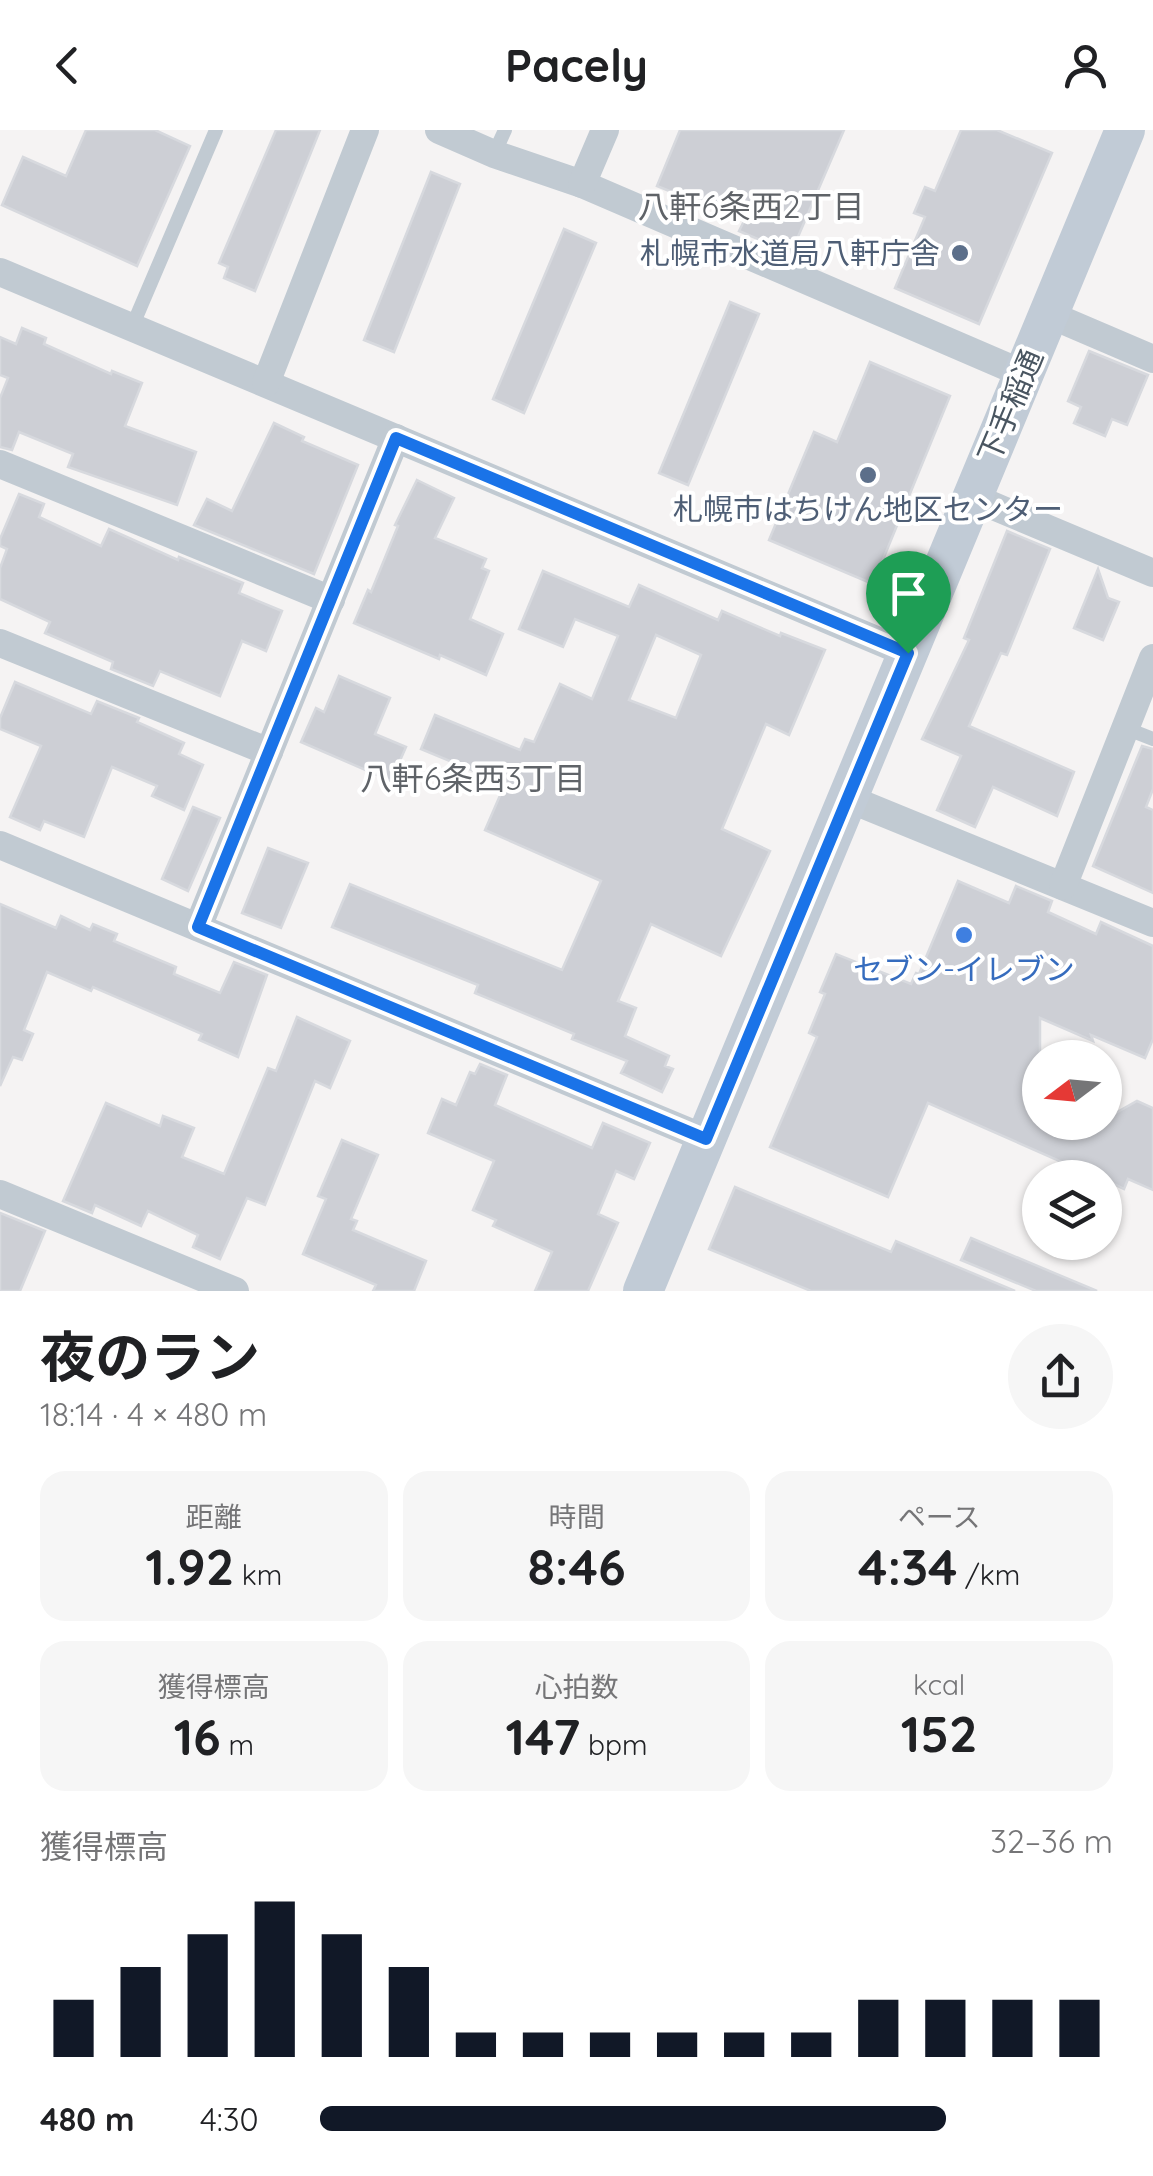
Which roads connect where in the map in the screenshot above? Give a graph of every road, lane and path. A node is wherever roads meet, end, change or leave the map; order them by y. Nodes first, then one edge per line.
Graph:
1 (216, 130) edge
2 (365, 130) edge
3 (439, 130) edge
4 (605, 130) edge
5 (1125, 130) edge
6 (499, 142) edge
7 (582, 184) junction
8 (0, 272) edge
9 (1048, 314) junction
10 (132, 327) junction
11 (1153, 359) edge
12 (1024, 374) junction
13 (266, 384) junction
14 (396, 438) junction
15 (0, 464) edge
16 (972, 497) junction
17 (1153, 573) edge
18 (331, 600) junction
19 (0, 643) edge
20 (908, 653) junction
21 (1153, 658) edge
22 (1126, 728) junction
23 (1153, 740) edge
24 (268, 752) junction
25 (847, 798) junction
26 (0, 845) edge
27 (1063, 886) junction
28 (1153, 923) edge
29 (198, 927) junction
30 (706, 1139) junction
31 (0, 1194) edge
32 (236, 1291) edge
33 (642, 1291) edge

1 - 10 lane
2 - 13 street
3 - 6 street
4 - 7 street
5 - 9 main road, 下手稲通
6 - 7 street
7 - 12 street
8 - 10 street
9 - 11 street
9 - 12 main road, 下手稲通
10 - 13 street
12 - 16 main road, 下手稲通
13 - 14 street
14 - 18 street
14 - 20 street
15 - 18 street
16 - 17 street
16 - 20 main road, 下手稲通
18 - 24 street
19 - 24 street
20 - 25 main road, 下手稲通
21 - 22 street
22 - 23 lane
22 - 27 street
24 - 29 street
25 - 27 street
25 - 30 main road, 下手稲通
26 - 29 street
27 - 28 street
29 - 30 street
30 - 33 main road, 下手稲通
31 - 32 street

